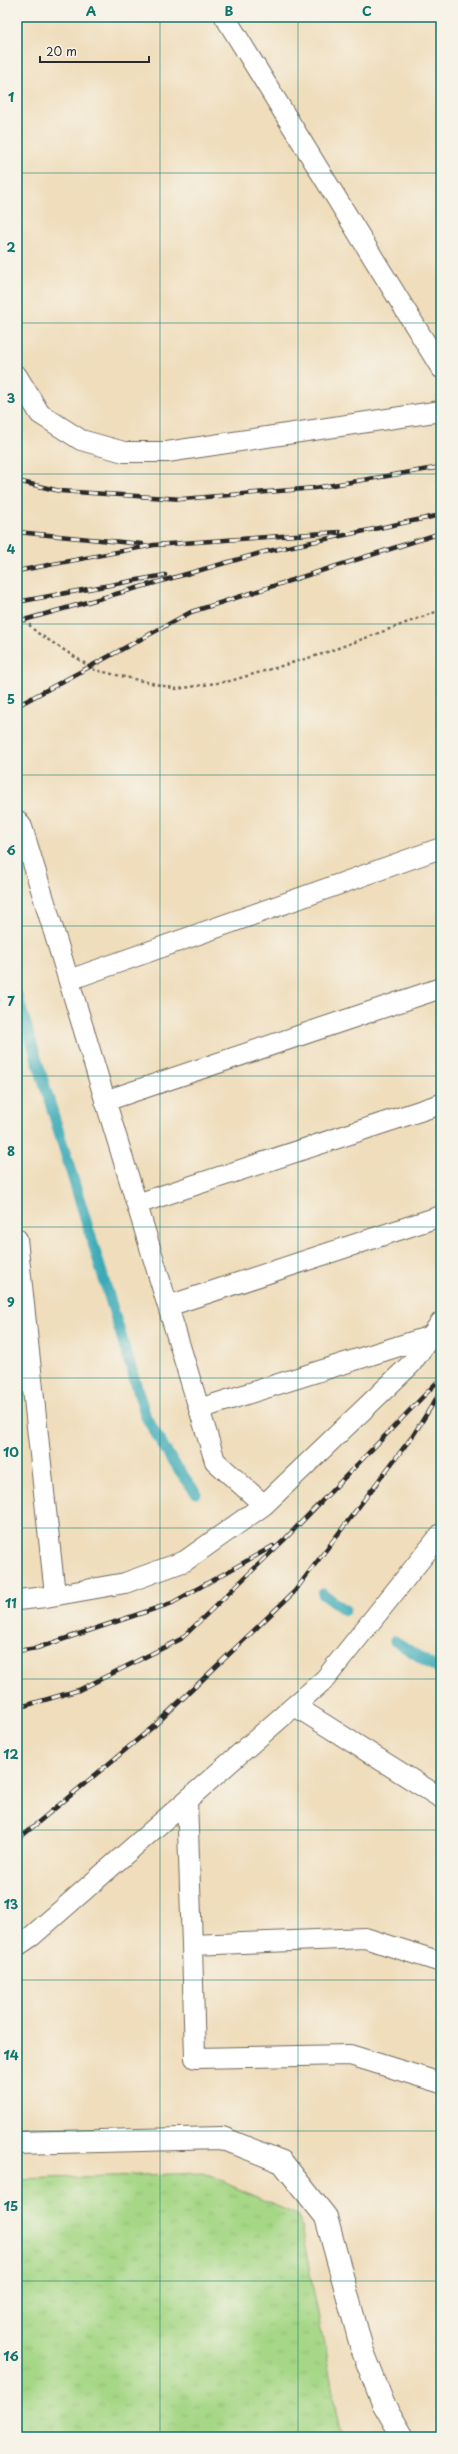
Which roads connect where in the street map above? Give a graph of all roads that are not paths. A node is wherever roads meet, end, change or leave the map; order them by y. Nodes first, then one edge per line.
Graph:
1 (225, 17) edge
2 (441, 368) edge
3 (17, 376) edge
4 (441, 411) edge
5 (17, 820) edge
6 (441, 848) edge
7 (69, 980) junction
8 (441, 988) edge
9 (105, 1101) junction
10 (441, 1104) edge
11 (137, 1204) junction
12 (441, 1216) edge
13 (17, 1238) edge
14 (168, 1306) junction
15 (436, 1329) edge
16 (199, 1409) junction
17 (264, 1505) junction
18 (441, 1534) edge
19 (55, 1595) junction
20 (17, 1600) edge
21 (295, 1706) junction
22 (441, 1798) edge
23 (188, 1800) junction
24 (17, 1946) edge
25 (192, 1946) junction
26 (441, 1962) edge
27 (441, 2083) edge
28 (17, 2142) edge
29 (402, 2437) edge

1 - 2 lane
3 - 4 lane
5 - 7 lane
6 - 7 lane
7 - 9 lane
8 - 9 lane
9 - 11 lane
10 - 11 lane
11 - 14 lane
12 - 14 lane
13 - 19 lane
14 - 16 lane
15 - 16 lane
15 - 17 lane
16 - 17 lane
17 - 19 lane
18 - 21 lane
19 - 20 lane
21 - 22 lane
21 - 23 lane
23 - 24 lane
23 - 25 lane
25 - 26 lane
25 - 27 lane
28 - 29 street

